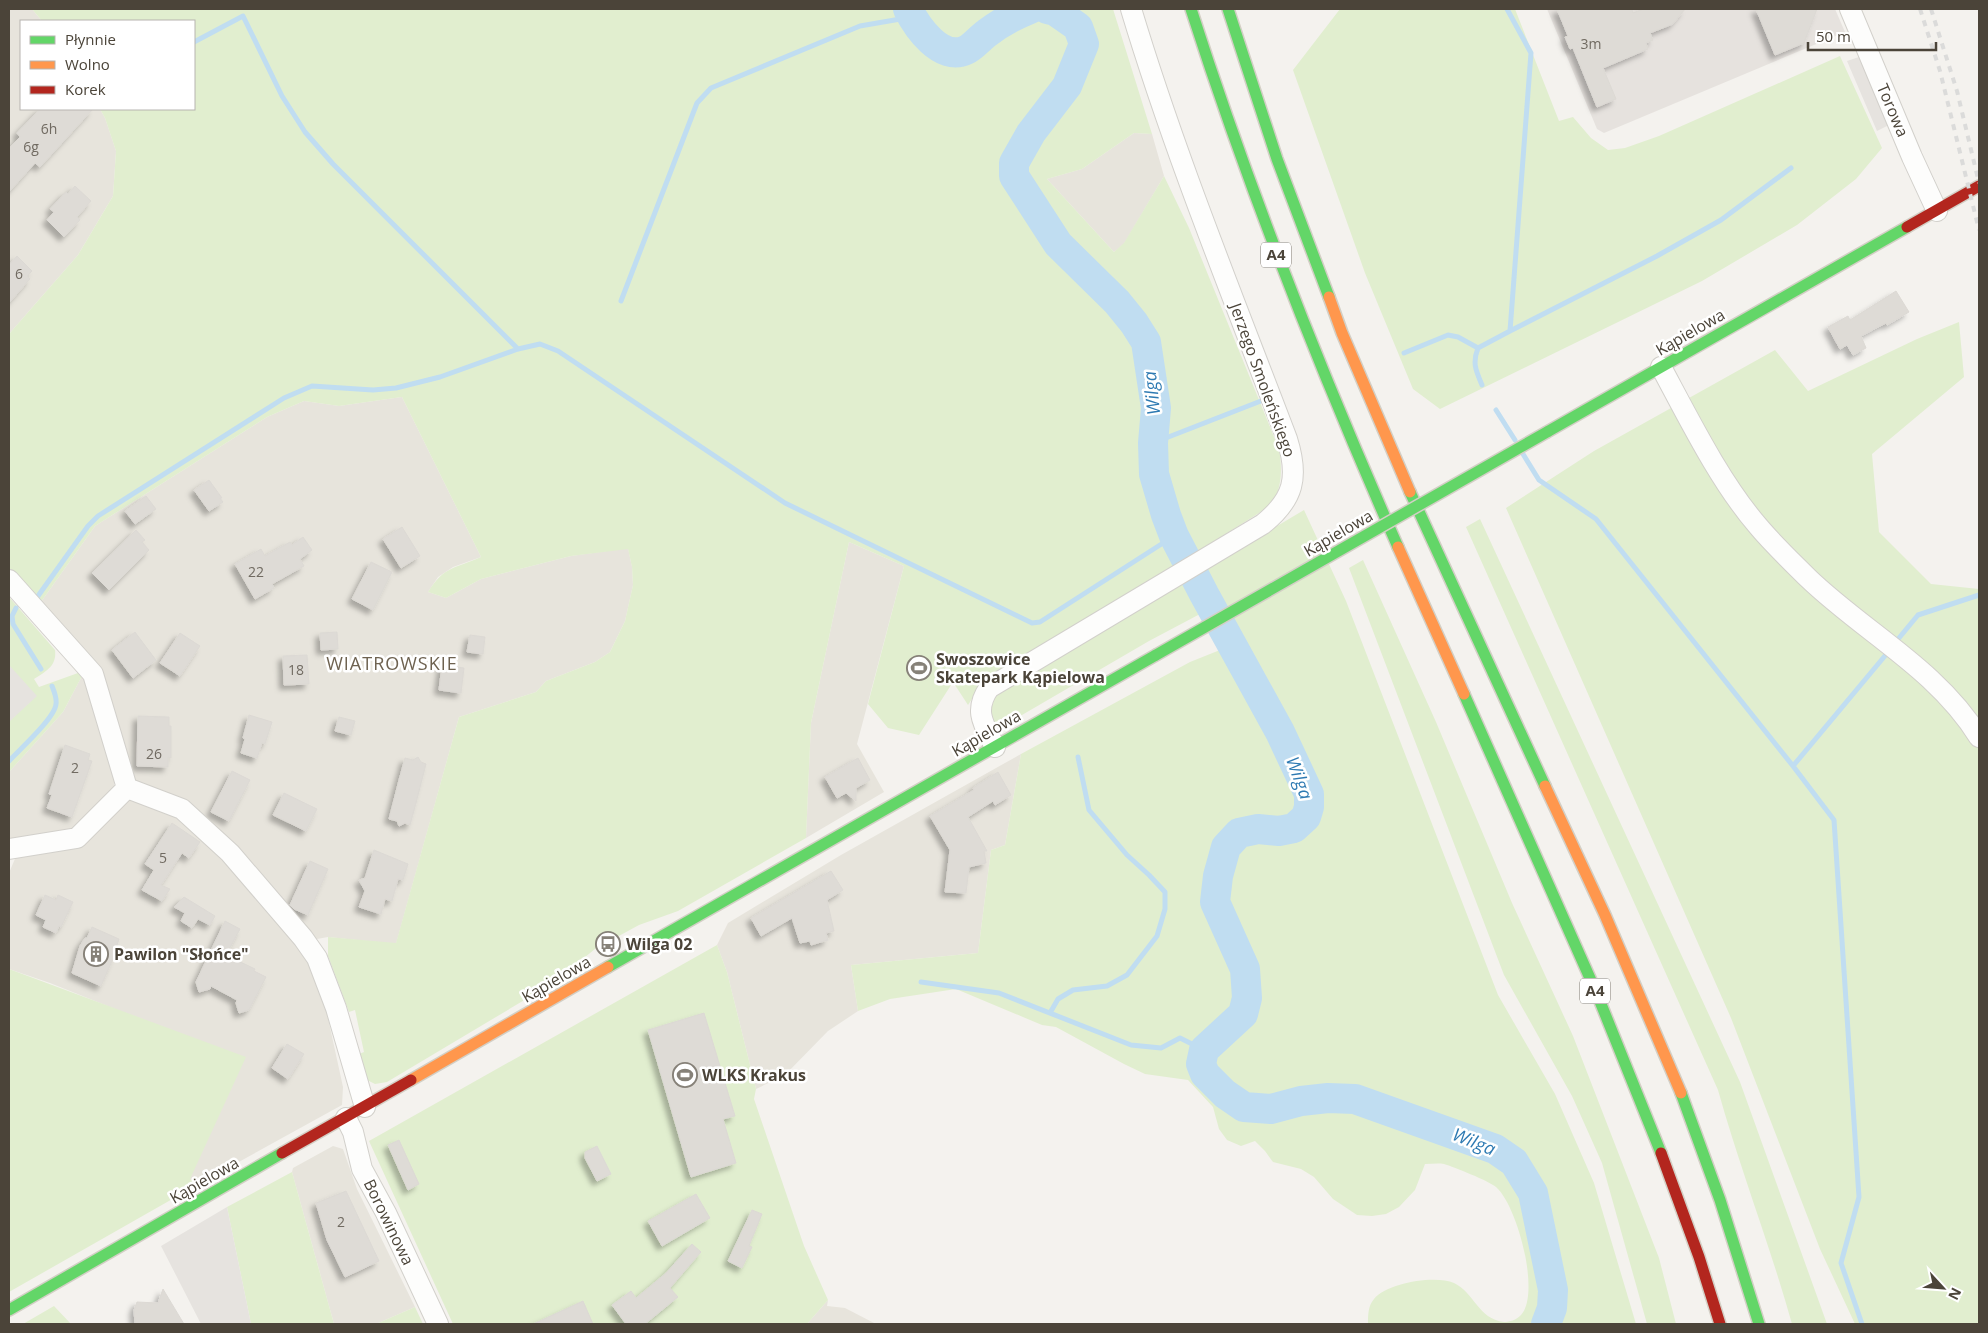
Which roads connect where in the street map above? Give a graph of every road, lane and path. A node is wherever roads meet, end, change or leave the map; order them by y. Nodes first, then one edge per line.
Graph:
1 (1131, 9) edge
2 (1191, 9) edge
3 (1228, 9) edge
4 (1850, 9) edge
5 (1979, 186) edge
6 (1937, 211) junction
7 (1661, 367) junction
8 (9, 580) edge
9 (1979, 737) edge
10 (995, 747) junction
11 (127, 788) junction
12 (9, 849) edge
13 (365, 1107) junction
14 (346, 1118) junction
15 (9, 1310) edge
16 (438, 1324) edge
17 (1720, 1324) edge
18 (1759, 1324) edge

1 - 10 street, Jerzego Smoleńskiego
2 - 17 main road, A4
3 - 18 main road, A4
4 - 6 street, Torowa
5 - 6 main road, Kąpielowa
6 - 7 main road, Kąpielowa
7 - 9 street
7 - 10 main road, Kąpielowa, bridge
8 - 11 street
10 - 13 main road, Kąpielowa
11 - 12 street
11 - 13 street
13 - 14 main road, Kąpielowa
14 - 15 main road, Kąpielowa
14 - 16 street, Borowinowa

